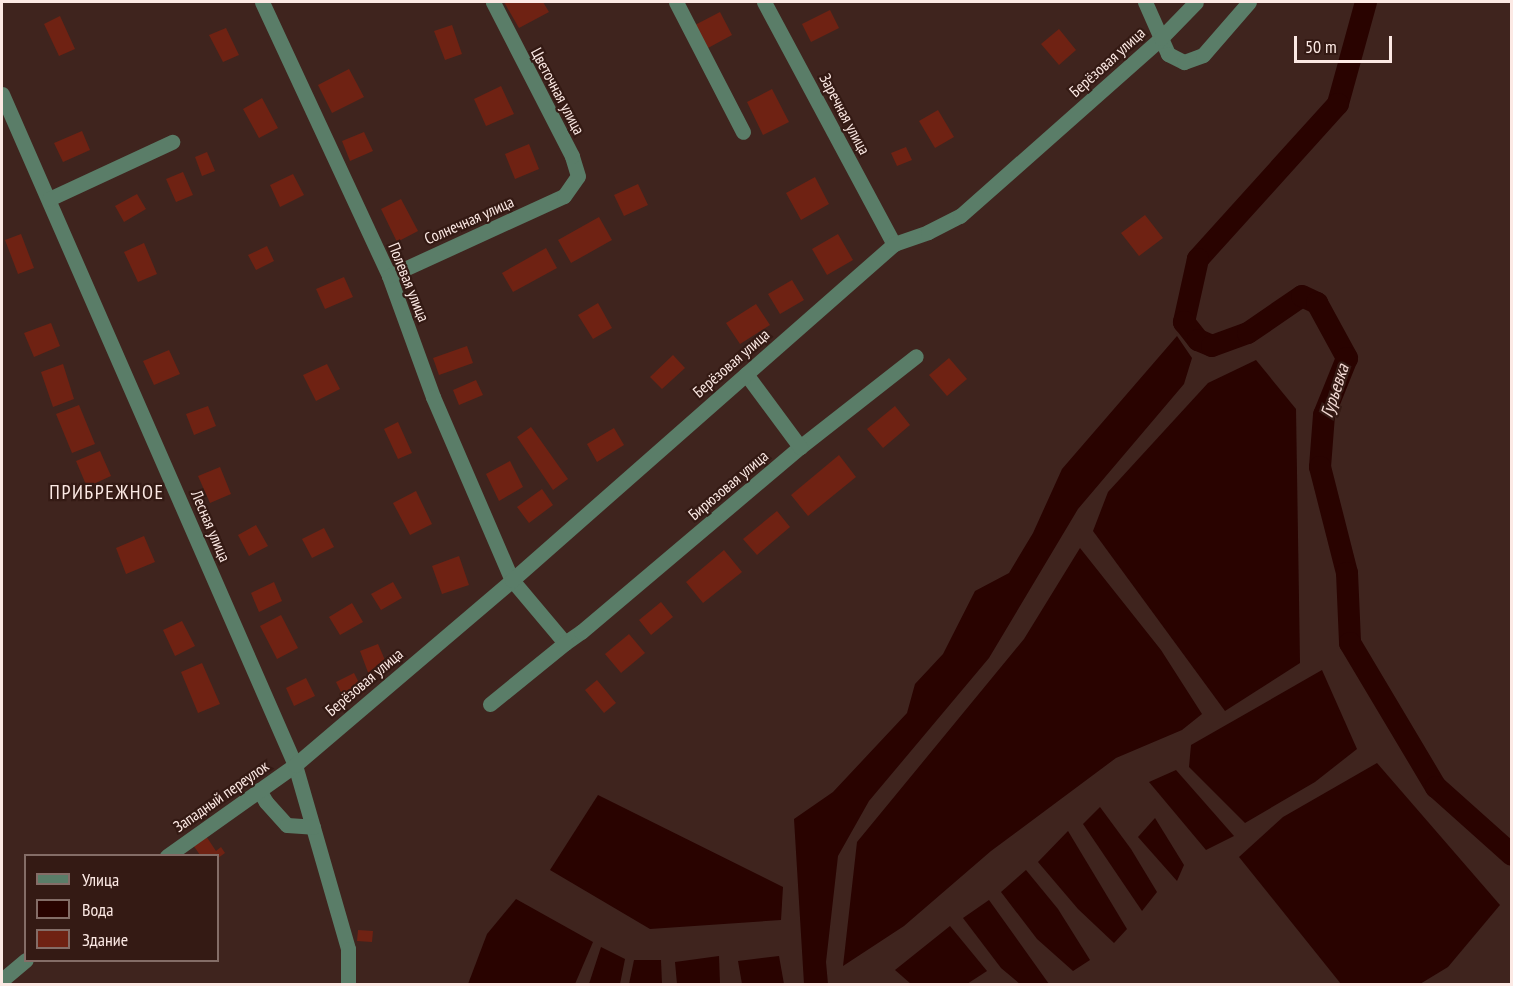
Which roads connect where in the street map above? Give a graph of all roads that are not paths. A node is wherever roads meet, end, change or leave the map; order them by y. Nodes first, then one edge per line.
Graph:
1 (262, 2) edge
2 (493, 2) edge
3 (675, 2) edge
4 (764, 2) edge
5 (1145, 2) edge
6 (1196, 2) edge
7 (1249, 2) edge
8 (1161, 38) junction
9 (2, 94) edge
10 (743, 132) dead end
11 (172, 142) dead end
12 (564, 196) joint
13 (49, 199) junction
14 (894, 244) junction
15 (389, 276) junction
16 (916, 356) dead end
17 (746, 374) junction
18 (800, 447) junction
19 (512, 580) junction
20 (565, 643) junction
21 (490, 704) dead end
22 (295, 765) junction
23 (260, 790) junction
24 (313, 827) junction
25 (168, 854) edge
26 (24, 962) edge
27 (2, 980) edge
28 (348, 984) edge

1 - 15 street, Полевая улица
2 - 12 street, Цветочная улица
3 - 10 street
4 - 14 street, Заречная улица
5 - 8 street
6 - 8 street, Берёзовая улица
7 - 8 street
8 - 14 street, Берёзовая улица
9 - 13 street, Лесная улица
11 - 13 street
12 - 15 street, Солнечная улица
13 - 22 street, Лесная улица
14 - 17 street, Берёзовая улица
15 - 19 street, Полевая улица
16 - 18 street, Бирюзовая улица
17 - 18 street
17 - 19 street, Берёзовая улица
18 - 20 street, Бирюзовая улица
19 - 20 street
19 - 22 street, Берёзовая улица
20 - 21 street, Бирюзовая улица
22 - 23 street, Западный переулок
22 - 24 street, Лесная улица
23 - 24 street
23 - 25 street, Западный переулок
24 - 28 street, Лесная улица
26 - 27 street

